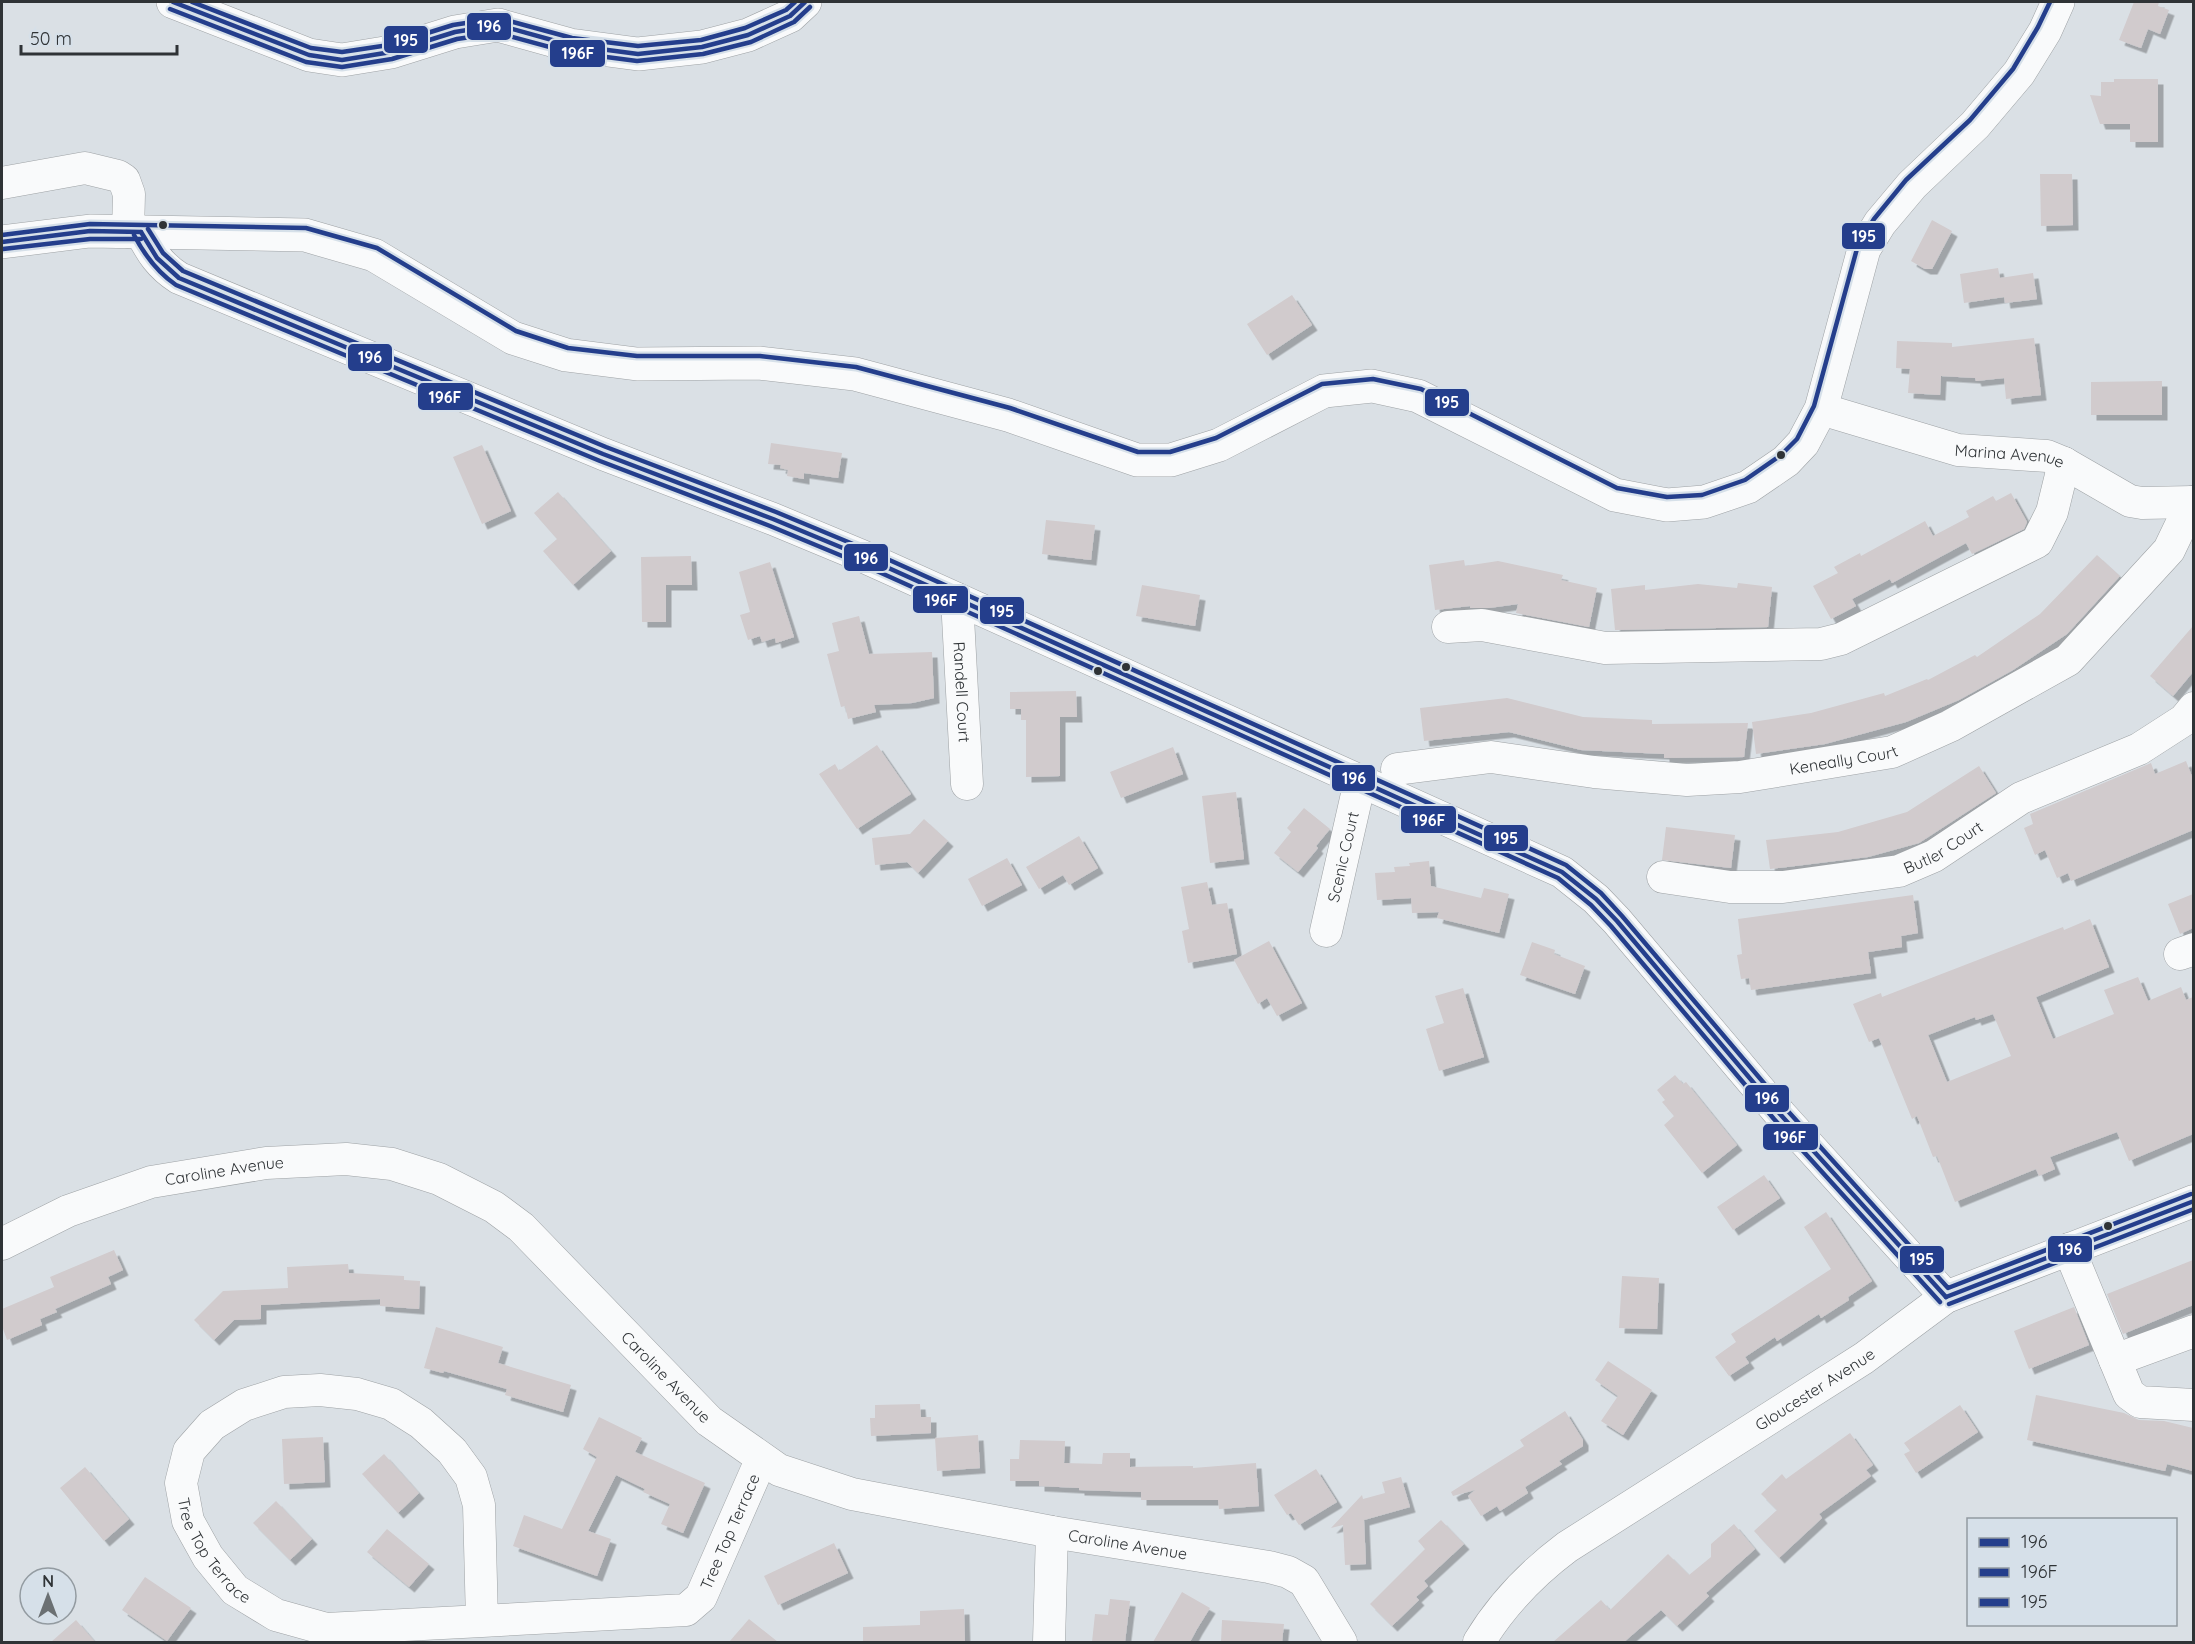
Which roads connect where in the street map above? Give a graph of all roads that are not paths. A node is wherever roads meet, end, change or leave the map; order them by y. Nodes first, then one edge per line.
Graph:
1 (173, 2) edge
2 (805, 2) edge
3 (2058, 2) edge
4 (2, 183) edge
5 (134, 232) junction
6 (2, 242) edge
7 (1821, 410) junction
8 (2064, 463) junction
9 (2193, 502) edge
10 (957, 599) junction
11 (1448, 627) dead end
12 (2193, 708) edge
13 (1397, 769) dead end
14 (1360, 781) junction
15 (967, 783) dead end
16 (1663, 878) dead end
17 (1326, 931) dead end
18 (2193, 1201) edge
19 (2, 1245) edge
20 (2069, 1250) junction
21 (1946, 1297) junction
22 (2193, 1331) edge
23 (2115, 1360) junction
24 (2193, 1405) edge
25 (761, 1460) junction
26 (1052, 1532) junction
27 (482, 1621) junction
28 (1049, 1642) edge
29 (1341, 1642) edge
30 (1479, 1642) edge

1 - 2 main road
3 - 7 main road
4 - 5 street
5 - 6 main road
5 - 7 main road
5 - 10 street
7 - 8 street, Marina Avenue
8 - 9 street, Marina Avenue
8 - 11 street
9 - 13 street, Keneally Court
10 - 14 street
10 - 15 street, Randell Court
12 - 16 street, Butler Court
14 - 17 street, Scenic Court
14 - 21 street
18 - 20 street, Gloucester Avenue
19 - 25 street, Caroline Avenue
20 - 21 street, Gloucester Avenue
20 - 23 street
21 - 30 street, Gloucester Avenue
22 - 23 street
23 - 24 street
25 - 26 street, Caroline Avenue
25 - 27 street, Tree Top Terrace
26 - 28 street
26 - 29 street, Caroline Avenue
27 - 27 street, Tree Top Terrace

